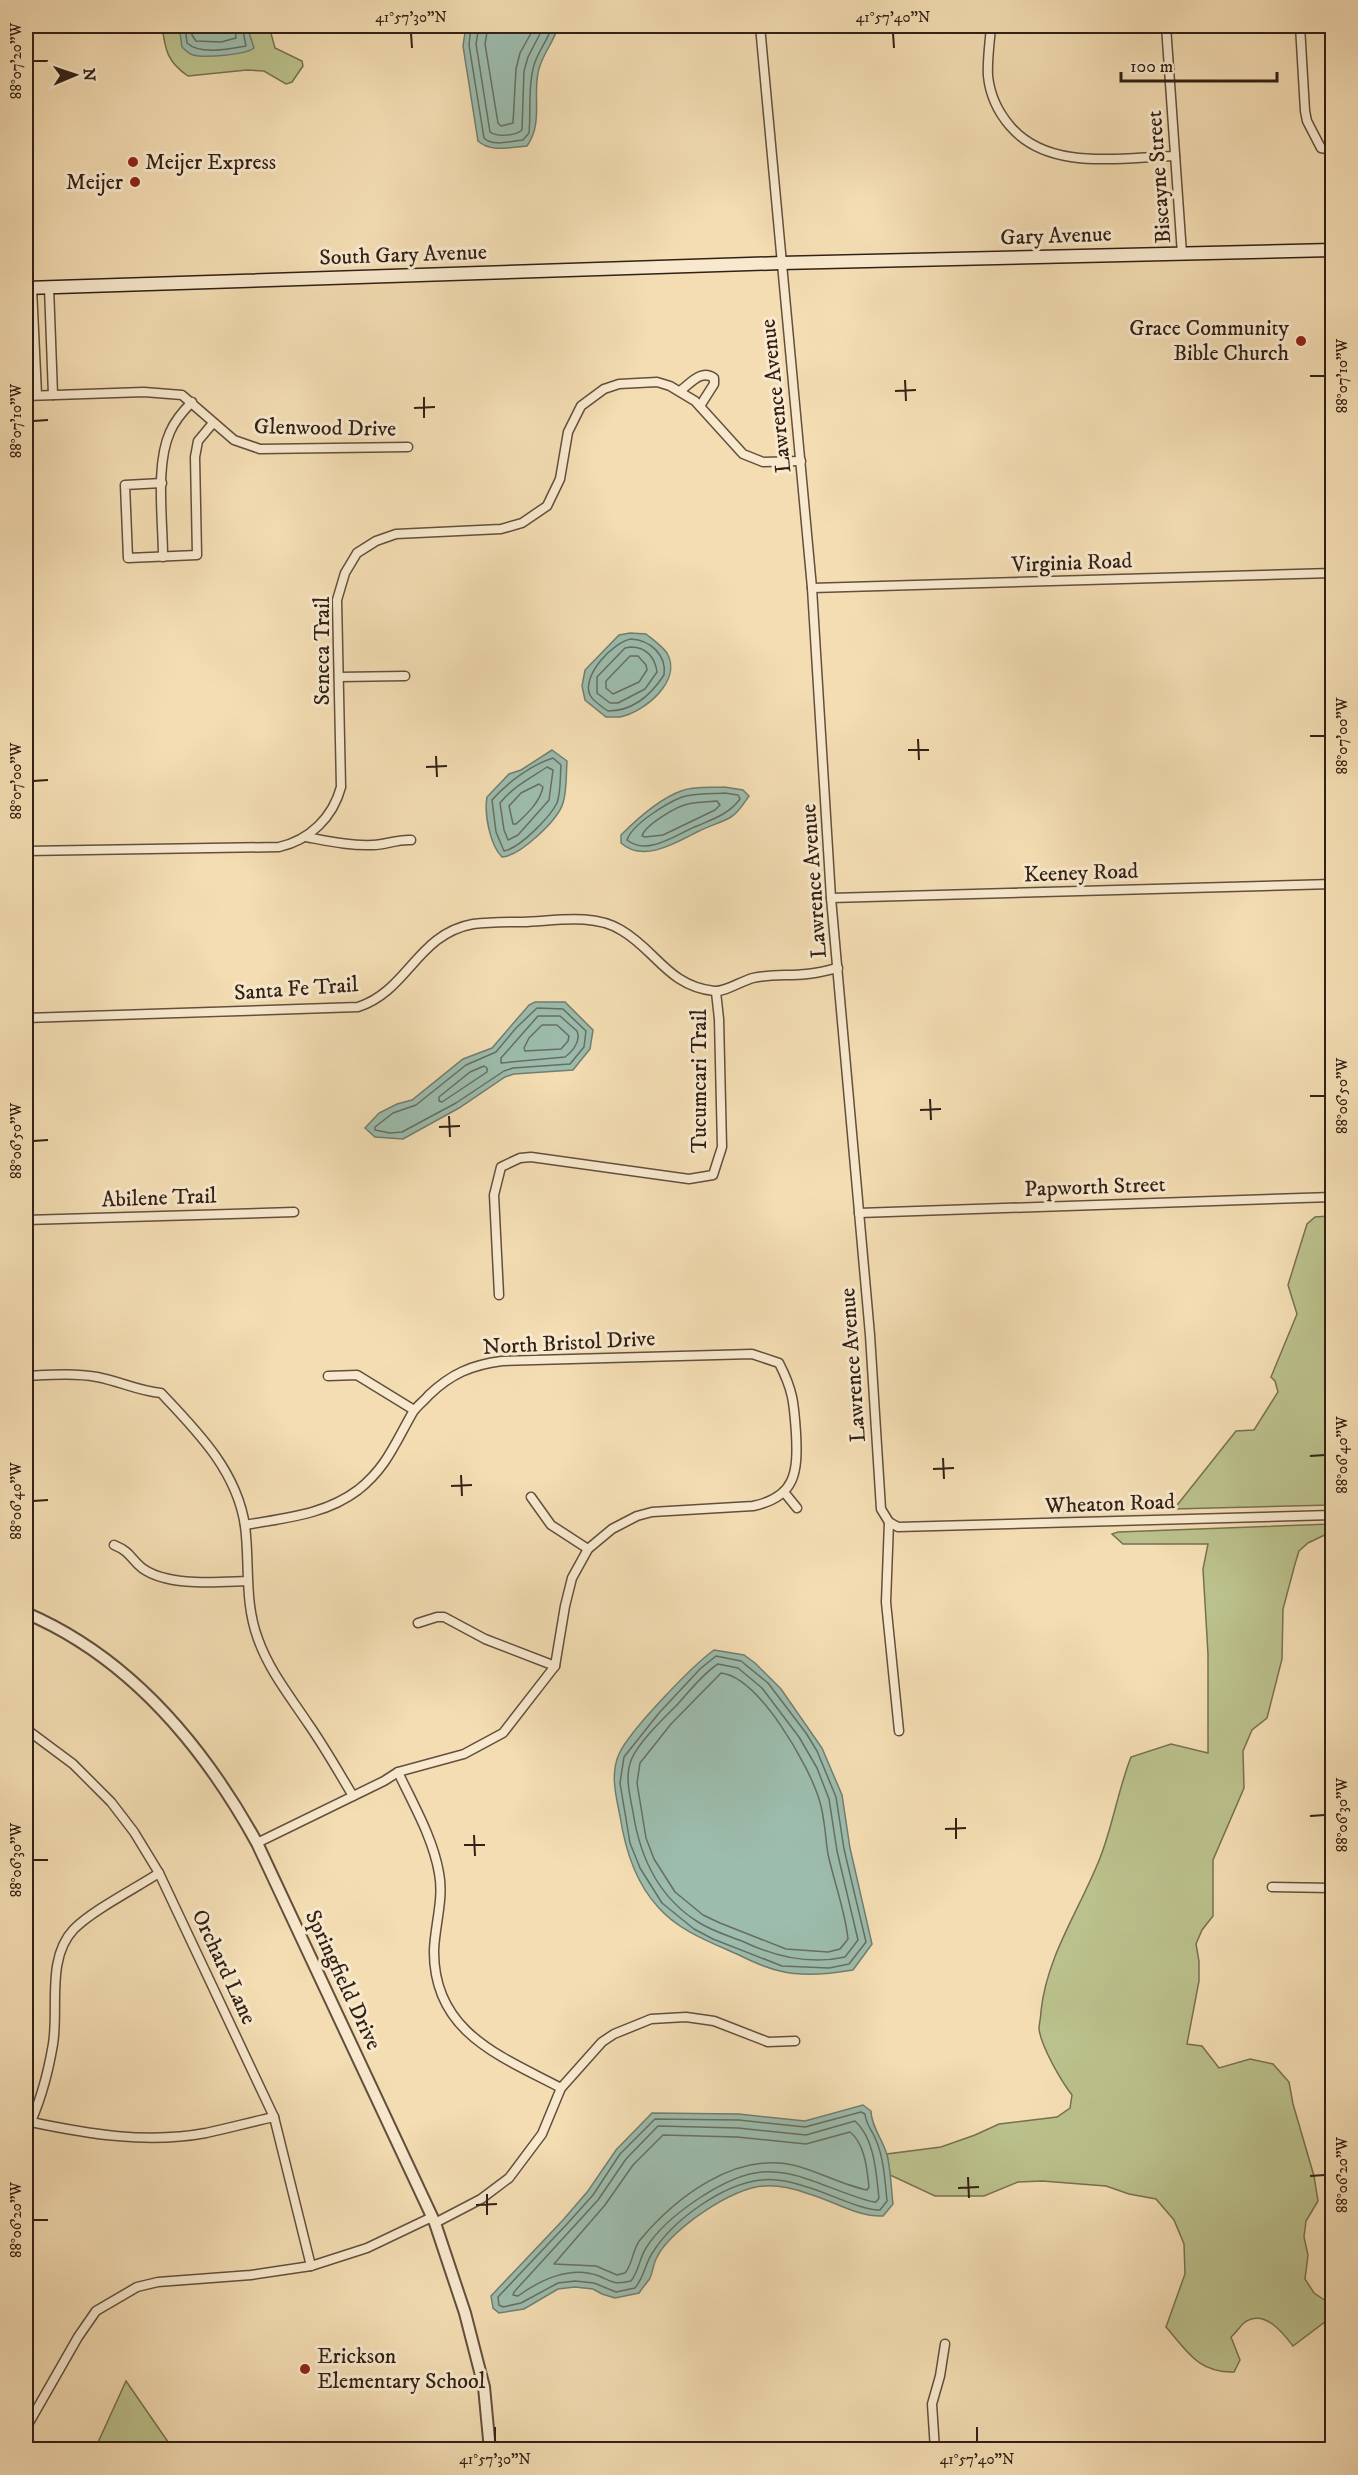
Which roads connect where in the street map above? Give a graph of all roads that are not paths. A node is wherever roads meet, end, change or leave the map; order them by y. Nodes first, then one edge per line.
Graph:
1 (760, 26) edge
2 (991, 26) edge
3 (1166, 26) edge
4 (1300, 26) edge
5 (1332, 150) edge
6 (1175, 156) junction
7 (1332, 250) edge
8 (1182, 254) junction
9 (782, 263) junction
10 (49, 287) junction
11 (29, 288) edge
12 (680, 391) junction
13 (37, 395) junction
14 (53, 395) junction
15 (26, 396) edge
16 (192, 402) junction
17 (700, 406) junction
18 (213, 423) junction
19 (408, 447) dead end
20 (801, 461) junction
21 (162, 483) junction
22 (163, 556) junction
23 (1332, 573) edge
24 (812, 588) junction
25 (405, 676) dead end
26 (339, 677) junction
27 (306, 837) junction
28 (411, 840) dead end
29 (26, 851) edge
30 (1332, 884) edge
31 (831, 897) junction
32 (838, 968) junction
33 (716, 992) junction
34 (26, 1018) edge
35 (1332, 1197) edge
36 (294, 1212) dead end
37 (859, 1213) junction
38 (26, 1220) edge
39 (499, 1295) dead end
40 (26, 1376) edge
41 (328, 1376) dead end
42 (414, 1410) junction
43 (784, 1492) junction
44 (531, 1497) dead end
45 (797, 1508) dead end
46 (1332, 1515) edge
47 (890, 1522) junction
48 (245, 1526) junction
49 (114, 1545) dead end
50 (588, 1549) junction
51 (247, 1581) junction
52 (26, 1613) edge
53 (418, 1623) dead end
54 (555, 1666) junction
55 (26, 1730) edge
56 (899, 1731) dead end
57 (398, 1772) junction
58 (353, 1796) junction
59 (257, 1843) junction
60 (159, 1873) junction
61 (1272, 1887) dead end
62 (1332, 1888) edge
63 (795, 2041) dead end
64 (561, 2088) junction
65 (274, 2117) junction
66 (31, 2122) junction
67 (26, 2132) edge
68 (434, 2220) junction
69 (311, 2266) junction
70 (945, 2344) dead end
71 (26, 2428) edge
72 (490, 2450) edge
73 (935, 2450) edge

1 - 9 street, Lawrence Avenue
2 - 6 street
3 - 6 street, Biscayne Street
4 - 5 street
6 - 8 street, Biscayne Street
7 - 8 main road, Gary Avenue
8 - 9 main road, Gary Avenue
9 - 10 main road, South Gary Avenue
9 - 20 street, Lawrence Avenue
10 - 11 main road, South Gary Avenue
10 - 14 street
11 - 13 street
12 - 17 street, Seneca Trail
12 - 17 street
12 - 26 street, Seneca Trail
13 - 14 street, Glenwood Drive
13 - 15 street, Glenwood Drive
14 - 16 street, Glenwood Drive
16 - 18 street, Glenwood Drive
16 - 21 street
17 - 20 street, Seneca Trail
18 - 19 street, Glenwood Drive
18 - 22 street
20 - 24 street, Lawrence Avenue
21 - 22 street
21 - 22 street
23 - 24 street, Virginia Road
24 - 31 street, Lawrence Avenue
25 - 26 street
26 - 27 street, Seneca Trail
27 - 28 street
27 - 29 street, Seneca Trail
30 - 31 street, Keeney Road
31 - 32 street, Lawrence Avenue
32 - 33 street
32 - 37 street, Lawrence Avenue
33 - 34 street, Santa Fe Trail
33 - 39 street, Tucumcari Trail
35 - 37 street, Papworth Street
36 - 38 street, Abilene Trail
37 - 47 street, Lawrence Avenue
40 - 48 street
41 - 42 street
42 - 43 street, North Bristol Drive
42 - 48 street, North Bristol Drive
43 - 45 street
43 - 50 street
44 - 50 street
46 - 47 street, Wheaton Road
47 - 56 street, Lawrence Avenue
48 - 51 street
49 - 51 street
50 - 54 street
51 - 58 street
52 - 59 street, Springfield Drive
53 - 54 street
54 - 57 street
55 - 60 street, Orchard Lane
57 - 58 street
57 - 64 street
58 - 59 street
59 - 68 street, Springfield Drive
60 - 65 street, Orchard Lane
60 - 66 street
61 - 62 street
63 - 64 street
64 - 68 street
65 - 66 street
65 - 69 street, Orchard Lane
66 - 67 street
68 - 69 street
68 - 72 street, Springfield Drive
69 - 71 street
70 - 73 street

